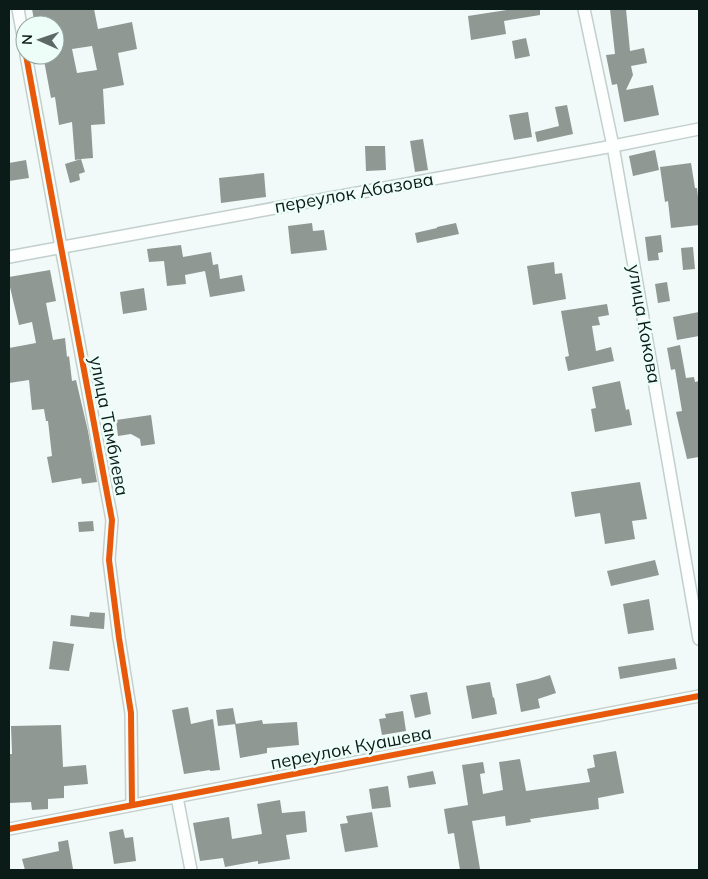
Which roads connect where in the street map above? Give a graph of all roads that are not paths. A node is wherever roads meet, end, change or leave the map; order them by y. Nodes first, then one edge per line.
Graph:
1 (584, 9) edge
2 (28, 65) edge
3 (699, 129) edge
4 (613, 146) junction
5 (60, 247) junction
6 (9, 257) edge
7 (699, 639) edge
8 (699, 696) edge
9 (177, 797) junction
10 (132, 805) junction
11 (9, 829) edge
12 (191, 870) edge

1 - 4 street, улица Кокова
2 - 5 street, улица Тамбиева
3 - 4 street, переулок Абазова
4 - 5 street, переулок Абазова
4 - 7 street, улица Кокова
5 - 6 street, переулок Абазова
5 - 10 street, улица Тамбиева
8 - 9 street, переулок Куашева
9 - 10 street, переулок Куашева
9 - 12 street
10 - 11 street, переулок Куашева

